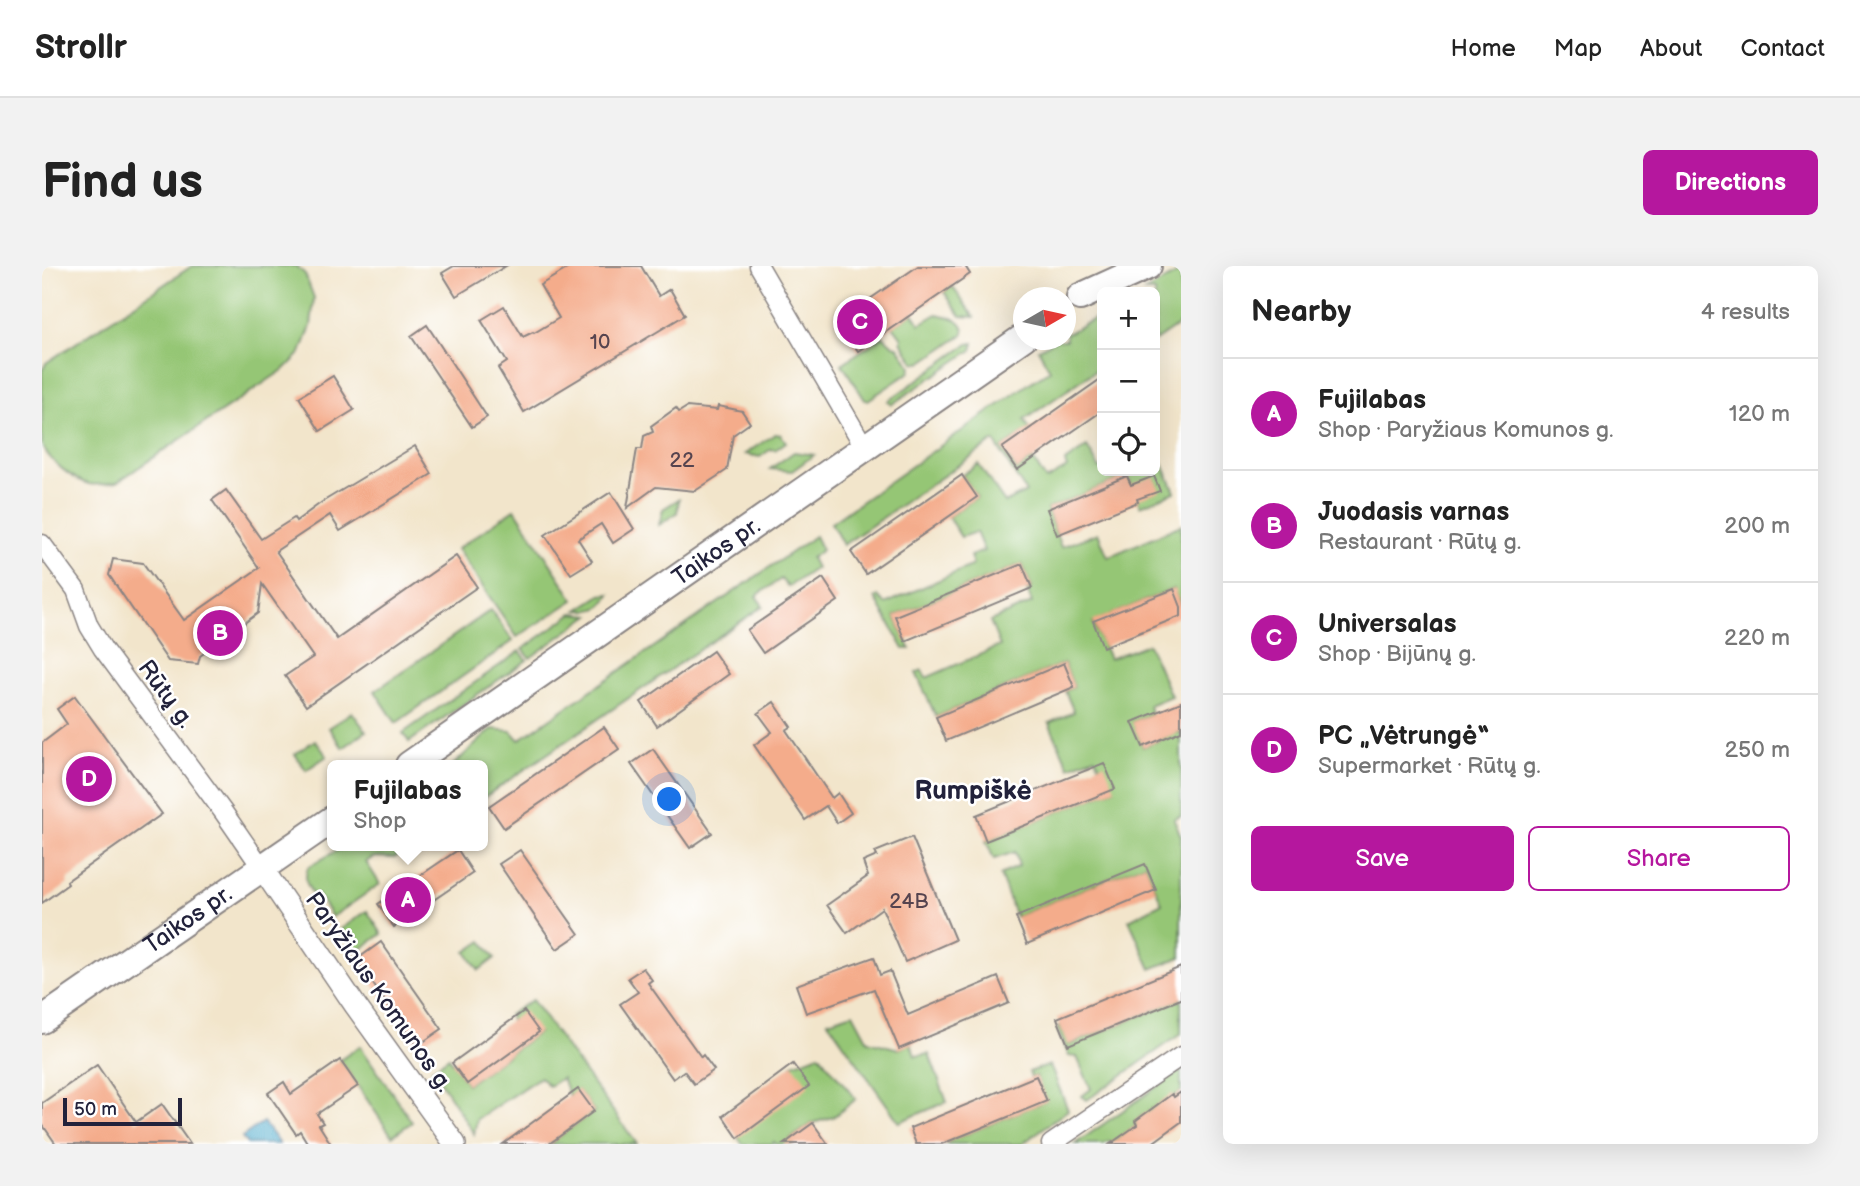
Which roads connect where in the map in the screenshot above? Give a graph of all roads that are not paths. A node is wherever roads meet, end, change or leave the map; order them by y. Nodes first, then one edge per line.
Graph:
1 (759, 266) edge
2 (1112, 266) edge
3 (1148, 266) edge
4 (1076, 299) edge
5 (1076, 301) edge
6 (1013, 345) edge
7 (865, 448) junction
8 (42, 544) edge
9 (416, 760) edge
10 (327, 823) edge
11 (262, 868) junction
12 (42, 1020) edge
13 (1181, 1056) edge
14 (455, 1144) edge
15 (1051, 1144) edge

1 - 7 street
2 - 4 main road
3 - 5 main road
6 - 7 main road, Taikos pr.
7 - 9 main road, Taikos pr.
8 - 11 street, Rūtų g.
10 - 11 main road, Taikos pr.
11 - 12 main road, Taikos pr.
11 - 14 street, Paryžiaus Komunos g.
13 - 15 street

